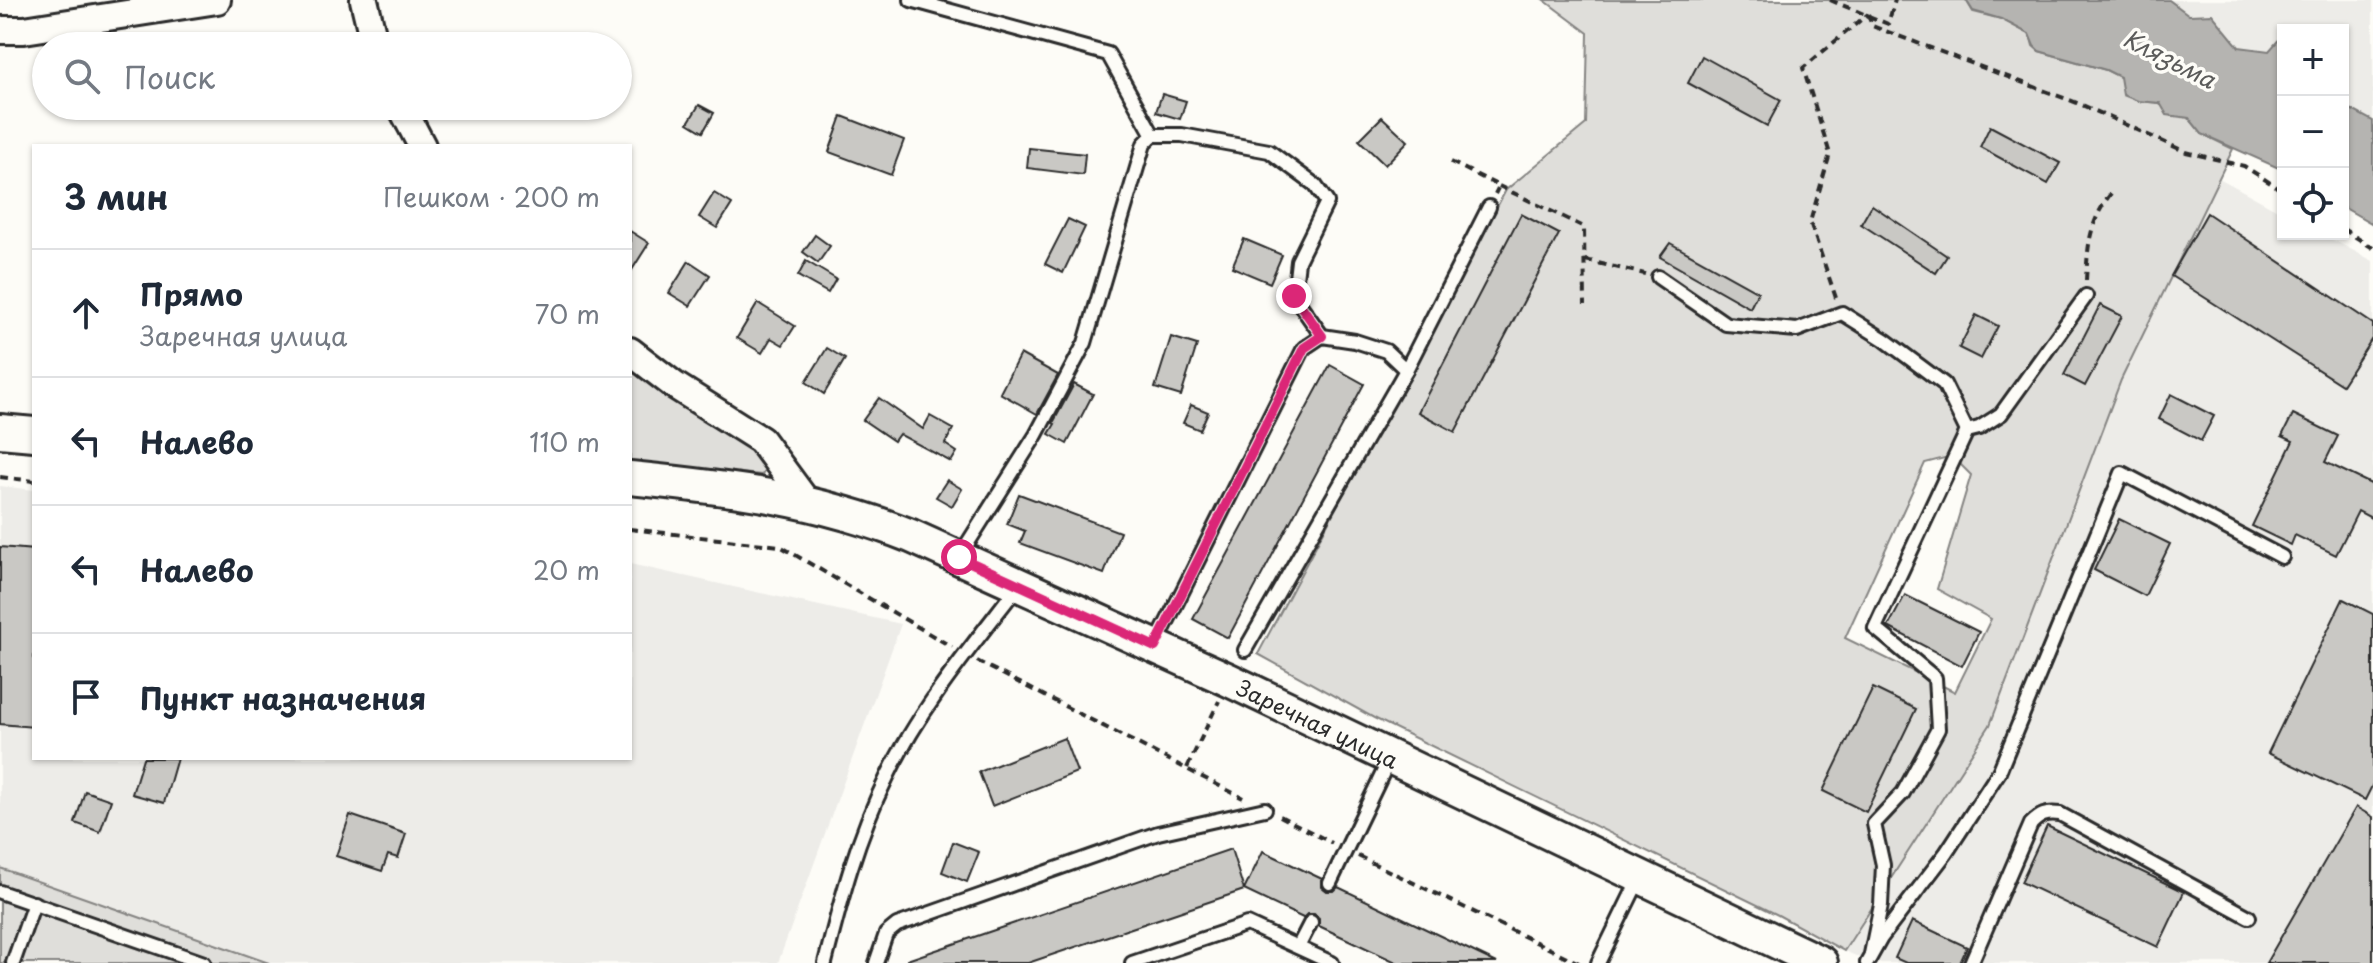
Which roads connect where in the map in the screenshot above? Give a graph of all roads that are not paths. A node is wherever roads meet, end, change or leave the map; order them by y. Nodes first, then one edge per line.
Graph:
1 (217, 0) edge
2 (364, 0) edge
3 (911, 0) edge
4 (0, 30) edge
5 (372, 32) edge
6 (408, 120) edge
7 (1153, 135) junction
8 (421, 144) edge
9 (1489, 207) road end
10 (1658, 277) road end
11 (2086, 296) road end
12 (1322, 336) junction
13 (632, 353) edge
14 (1406, 370) junction
15 (0, 431) edge
16 (1967, 431) junction
17 (32, 434) edge
18 (632, 478) edge
19 (806, 501) junction
20 (959, 557) junction
21 (2282, 557) dead end
22 (1019, 585) junction
23 (1155, 647) junction
24 (1245, 650) dead end
25 (1390, 757) junction
26 (1265, 809) dead end
27 (1640, 876) junction
28 (1330, 883) dead end
29 (0, 892) edge
30 (34, 903) junction
31 (2249, 917) dead end
32 (1311, 922) dead end
33 (1298, 947) junction
34 (1869, 958) edge
35 (13, 963) edge
36 (204, 963) edge
37 (825, 963) edge
38 (876, 963) edge
39 (1132, 963) edge
40 (1332, 963) edge
41 (1598, 963) edge
42 (1821, 963) edge
43 (1971, 963) edge

1 - 4 street
2 - 5 street
3 - 7 lane
6 - 8 street
7 - 12 lane
7 - 20 lane
9 - 14 lane
10 - 16 lane
11 - 16 lane
12 - 14 lane
12 - 23 lane
13 - 19 street
14 - 24 lane
15 - 17 street
16 - 34 lane
18 - 19 street, Заречная улица
19 - 20 street, Заречная улица
20 - 22 street, Заречная улица
21 - 34 lane
22 - 23 street, Заречная улица
22 - 37 lane
23 - 25 street, Заречная улица
25 - 27 street, Заречная улица
25 - 28 lane
26 - 38 lane
27 - 41 lane
27 - 42 street, Заречная улица
29 - 30 lane
30 - 35 lane
30 - 36 lane
31 - 43 lane
32 - 33 lane
33 - 39 lane
33 - 40 lane

